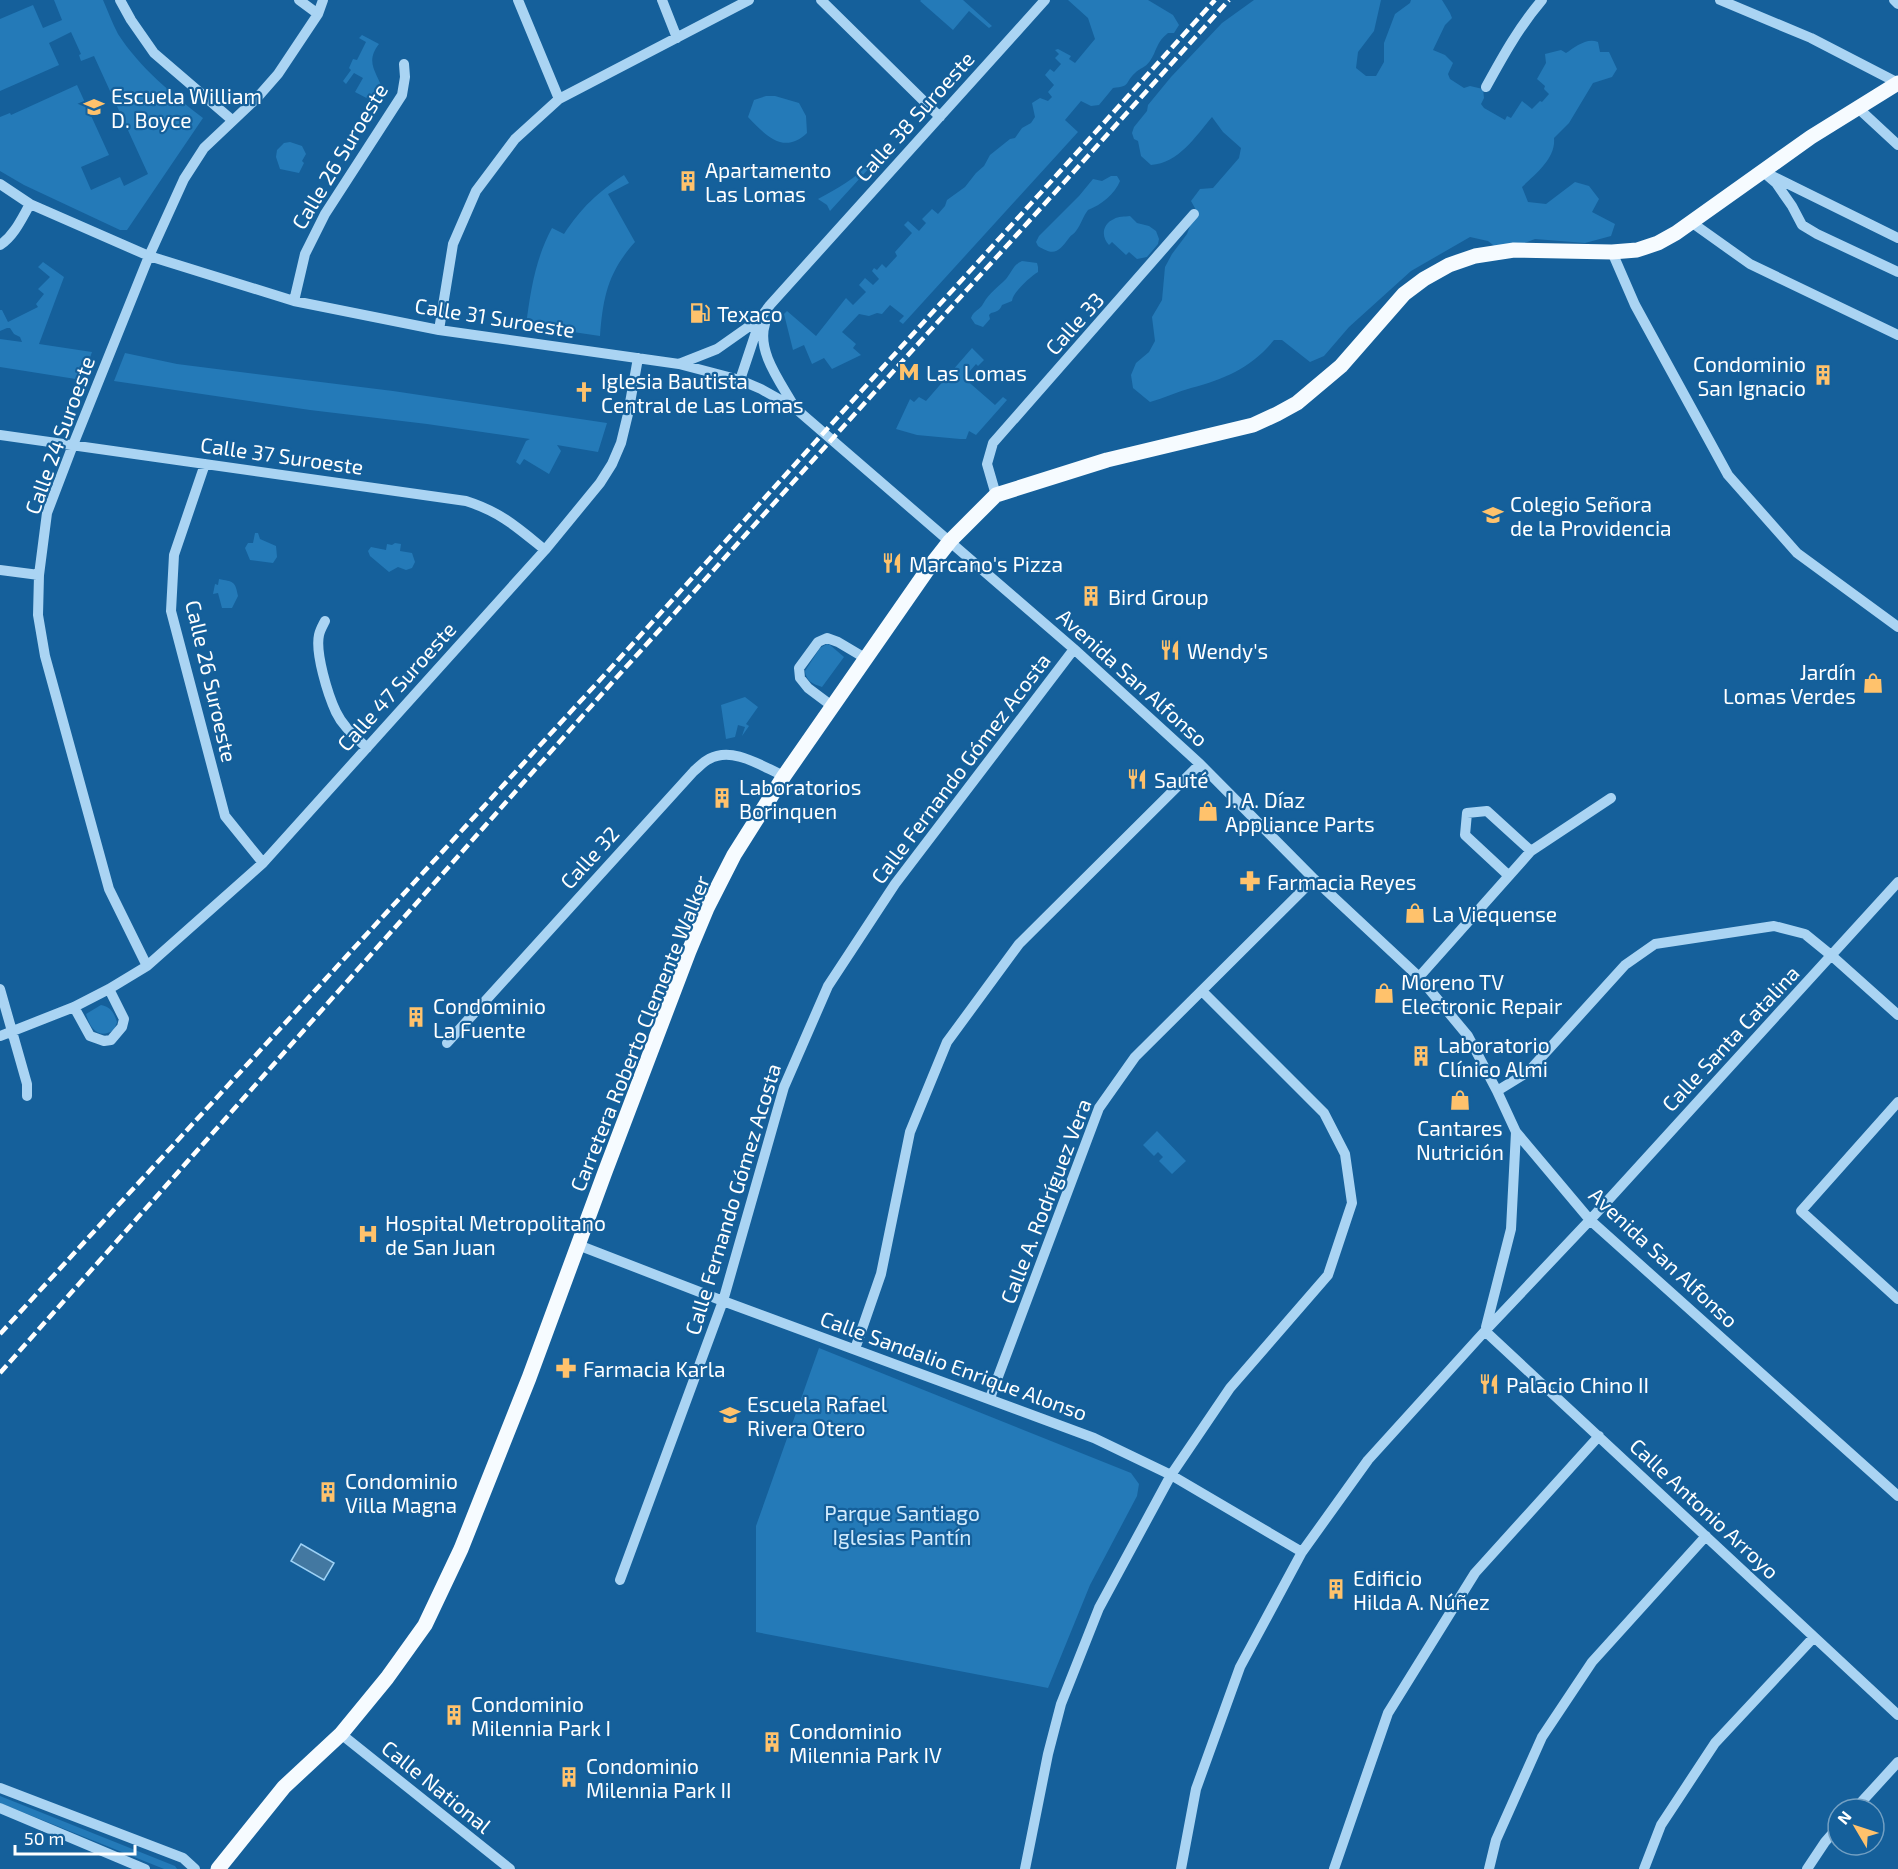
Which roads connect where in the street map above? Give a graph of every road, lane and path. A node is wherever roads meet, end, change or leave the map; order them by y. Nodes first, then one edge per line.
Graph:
1 (120, 0) edge
2 (299, 0) edge
3 (323, 0) edge
4 (518, 0) edge
5 (662, 0) edge
6 (749, 0) edge
7 (821, 0) edge
8 (1045, 0) edge
9 (1542, 0) edge
10 (1720, 0) edge
11 (1894, 0) edge
12 (1898, 4) edge
13 (318, 15) junction
14 (677, 38) junction
15 (404, 64) dead end
16 (1898, 83) edge
17 (1486, 87) dead end
18 (559, 99) junction
19 (1858, 108) junction
20 (940, 117) junction
21 (232, 120) junction
22 (1898, 145) edge
23 (1762, 171) junction
24 (0, 184) edge
25 (30, 204) junction
26 (1194, 214) dead end
27 (1691, 222) junction
28 (1898, 238) edge
29 (0, 245) edge
30 (1612, 252) junction
31 (149, 256) junction
32 (1898, 272) edge
33 (294, 301) junction
34 (770, 305) junction
35 (761, 317) junction
36 (439, 330) junction
37 (1898, 335) edge
38 (638, 358) junction
39 (679, 364) junction
40 (740, 380) junction
41 (795, 408) junction
42 (0, 435) edge
43 (73, 445) junction
44 (205, 464) junction
45 (996, 495) junction
46 (950, 541) junction
47 (545, 550) junction
48 (0, 570) edge
49 (39, 576) junction
50 (325, 621) dead end
51 (1898, 627) edge
52 (1074, 649) junction
53 (865, 658) junction
54 (832, 706) junction
55 (367, 747) junction
56 (1200, 764) junction
57 (783, 776) junction
58 (1611, 798) dead end
59 (1531, 851) junction
60 (262, 862) junction
61 (1508, 875) junction
62 (1314, 879) junction
63 (1898, 882) edge
64 (1832, 956) junction
65 (147, 966) junction
66 (1419, 977) junction
67 (0, 989) edge
68 (109, 989) junction
69 (1202, 991) junction
70 (74, 1007) junction
71 (1898, 1015) edge
72 (12, 1032) junction
73 (0, 1036) edge
74 (447, 1043) dead end
75 (1497, 1091) junction
76 (27, 1096) dead end
77 (1898, 1102) edge
78 (1894, 1116) edge
79 (1516, 1132) junction
80 (1590, 1220) junction
81 (578, 1245) junction
82 (1898, 1299) edge
83 (723, 1301) junction
84 (1485, 1331) junction
85 (855, 1349) junction
86 (990, 1398) junction
87 (1599, 1436) junction
88 (1171, 1474) junction
89 (1898, 1496) edge
90 (1706, 1536) junction
91 (1302, 1552) junction
92 (620, 1580) dead end
93 (1814, 1637) junction
94 (1898, 1715) edge
95 (341, 1734) junction
96 (1898, 1762) edge
97 (0, 1788) edge
98 (1866, 1797) edge
99 (0, 1809) edge
100 (1826, 1841) edge
101 (145, 1869) edge
102 (195, 1869) edge
103 (218, 1869) edge
104 (510, 1869) edge
105 (1025, 1869) edge
106 (1181, 1869) edge
107 (1334, 1869) edge
108 (1489, 1869) edge
109 (1644, 1869) edge
110 (1807, 1869) edge

1 - 21 street
2 - 13 street
3 - 13 street, Calle 24 Suroeste
4 - 18 street
5 - 14 street
6 - 14 street
7 - 20 street
8 - 20 street, Calle 38 Suroeste
9 - 17 street
10 - 16 street
11 - 12 street
13 - 21 street, Calle 24 Suroeste
14 - 18 street
15 - 33 street, Calle 26 Suroeste
16 - 19 main road, Carretera Roberto Clemente Walker
18 - 36 street
19 - 22 street
19 - 23 main road, Carretera Roberto Clemente Walker
20 - 34 street, Calle 38 Suroeste
21 - 31 street, Calle 24 Suroeste
23 - 27 main road, Carretera Roberto Clemente Walker
23 - 28 street
23 - 32 street
24 - 25 street, Calle 31 Suroeste
25 - 29 street
25 - 31 street, Calle 31 Suroeste
26 - 45 street, Calle 33
27 - 30 main road, Carretera Roberto Clemente Walker
27 - 37 street
30 - 45 main road, Carretera Roberto Clemente Walker
30 - 51 street
31 - 33 street, Calle 31 Suroeste
31 - 43 street, Calle 24 Suroeste
33 - 36 street, Calle 31 Suroeste
34 - 35 street, Calle 38 Suroeste
34 - 41 street
35 - 39 street
35 - 40 street, Calle 38 Suroeste
36 - 38 street, Calle 31 Suroeste
38 - 39 street, Calle 31 Suroeste
38 - 47 street, Calle 47 Suroeste
39 - 40 street, Calle 31 Suroeste
40 - 41 street, Calle 31 Suroeste
41 - 46 street, Calle 31 Suroeste
42 - 43 street, Calle 37 Suroeste
43 - 44 street, Calle 37 Suroeste
43 - 49 street, Calle 24 Suroeste
44 - 47 street, Calle 37 Suroeste
44 - 60 street, Calle 26 Suroeste
45 - 46 main road, Carretera Roberto Clemente Walker
46 - 52 street, Avenida San Alfonso
46 - 53 main road, Carretera Roberto Clemente Walker
47 - 55 street, Calle 47 Suroeste
48 - 49 street
49 - 65 street, Calle 24 Suroeste
50 - 55 street
52 - 56 street, Avenida San Alfonso
52 - 83 street, Calle Fernando Gómez Acosta
53 - 54 main road, Carretera Roberto Clemente Walker
53 - 54 street
54 - 57 main road, Carretera Roberto Clemente Walker
55 - 60 street, Calle 47 Suroeste
56 - 62 street, Avenida San Alfonso
56 - 85 street
57 - 74 street, Calle 32
57 - 81 main road, Carretera Roberto Clemente Walker
58 - 59 street
59 - 61 street
59 - 61 street
60 - 65 street, Calle 47 Suroeste
61 - 66 street
62 - 66 street, Avenida San Alfonso
62 - 69 street, Calle A. Rodríguez Vera
63 - 64 street, Calle Santa Catalina
64 - 71 street
64 - 75 street
64 - 80 street, Calle Santa Catalina
65 - 68 street, Calle 47 Suroeste
66 - 75 street, Avenida San Alfonso
67 - 72 street
68 - 70 street, Calle 47 Suroeste
68 - 70 street
69 - 86 street, Calle A. Rodríguez Vera
69 - 88 street
70 - 72 street, Calle 47 Suroeste
72 - 73 street, Calle 47 Suroeste
72 - 76 street
75 - 79 street, Avenida San Alfonso
77 - 78 street
78 - 82 street
79 - 80 street, Avenida San Alfonso
79 - 84 street
80 - 84 street, Calle Santa Catalina
80 - 89 street, Avenida San Alfonso
81 - 83 street, Calle Sandalio Enrique Alonso
81 - 95 main road, Carretera Roberto Clemente Walker
83 - 85 street, Calle Sandalio Enrique Alonso
83 - 92 street, Calle Fernando Gómez Acosta
84 - 87 street, Calle Antonio Arroyo
84 - 91 street, Calle Santa Catalina
85 - 86 street, Calle Sandalio Enrique Alonso
86 - 88 street, Calle Sandalio Enrique Alonso
87 - 90 street, Calle Antonio Arroyo
87 - 107 street
88 - 91 street, Calle Sandalio Enrique Alonso
88 - 105 street
90 - 93 street, Calle Antonio Arroyo
90 - 108 street
91 - 106 street, Calle Santa Catalina
93 - 94 street, Calle Antonio Arroyo
93 - 109 street
95 - 103 main road, Carretera Roberto Clemente Walker
95 - 104 street, Calle National
96 - 98 street
97 - 102 street
99 - 101 street
100 - 110 street

